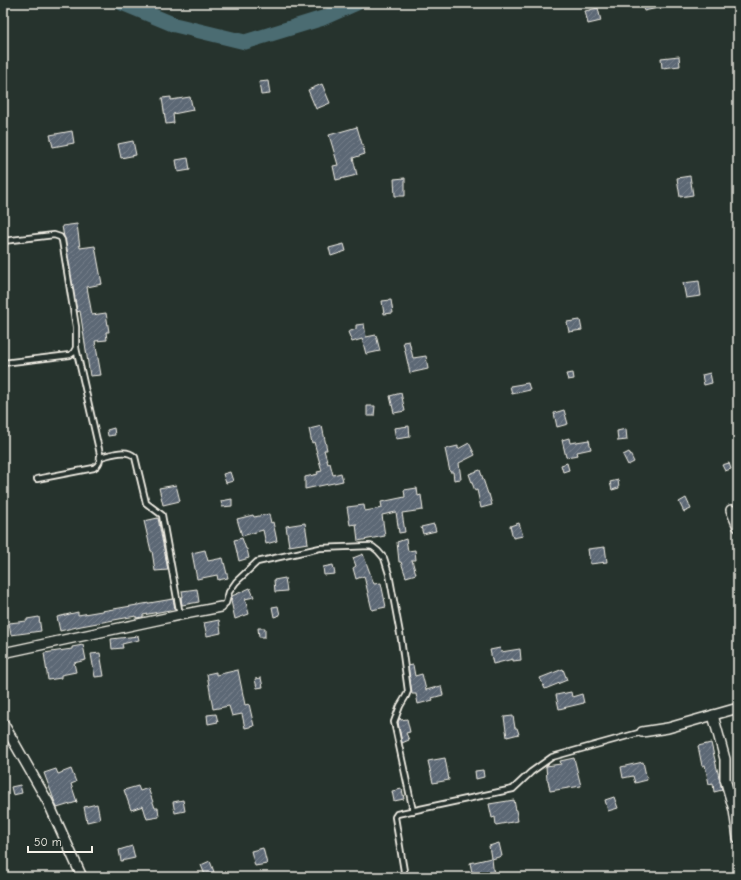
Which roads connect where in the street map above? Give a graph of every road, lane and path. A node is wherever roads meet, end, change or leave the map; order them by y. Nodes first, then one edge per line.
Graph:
1 (3, 241) edge
2 (76, 348) junction
3 (3, 363) edge
4 (100, 457) junction
5 (37, 479) dead end
6 (731, 510) dead end
7 (738, 527) edge
8 (221, 607) joint
9 (180, 615) junction
10 (3, 653) edge
11 (738, 708) edge
12 (713, 716) junction
13 (3, 723) edge
14 (642, 732) joint
15 (413, 811) junction
16 (738, 838) edge
17 (82, 877) edge
18 (404, 877) edge

1 - 2 lane
2 - 3 lane
2 - 4 lane
4 - 5 lane
4 - 9 lane
6 - 7 street
8 - 9 street
8 - 15 lane
9 - 10 street
11 - 12 street
12 - 14 street
12 - 16 street
13 - 17 street
14 - 15 lane
15 - 18 lane

